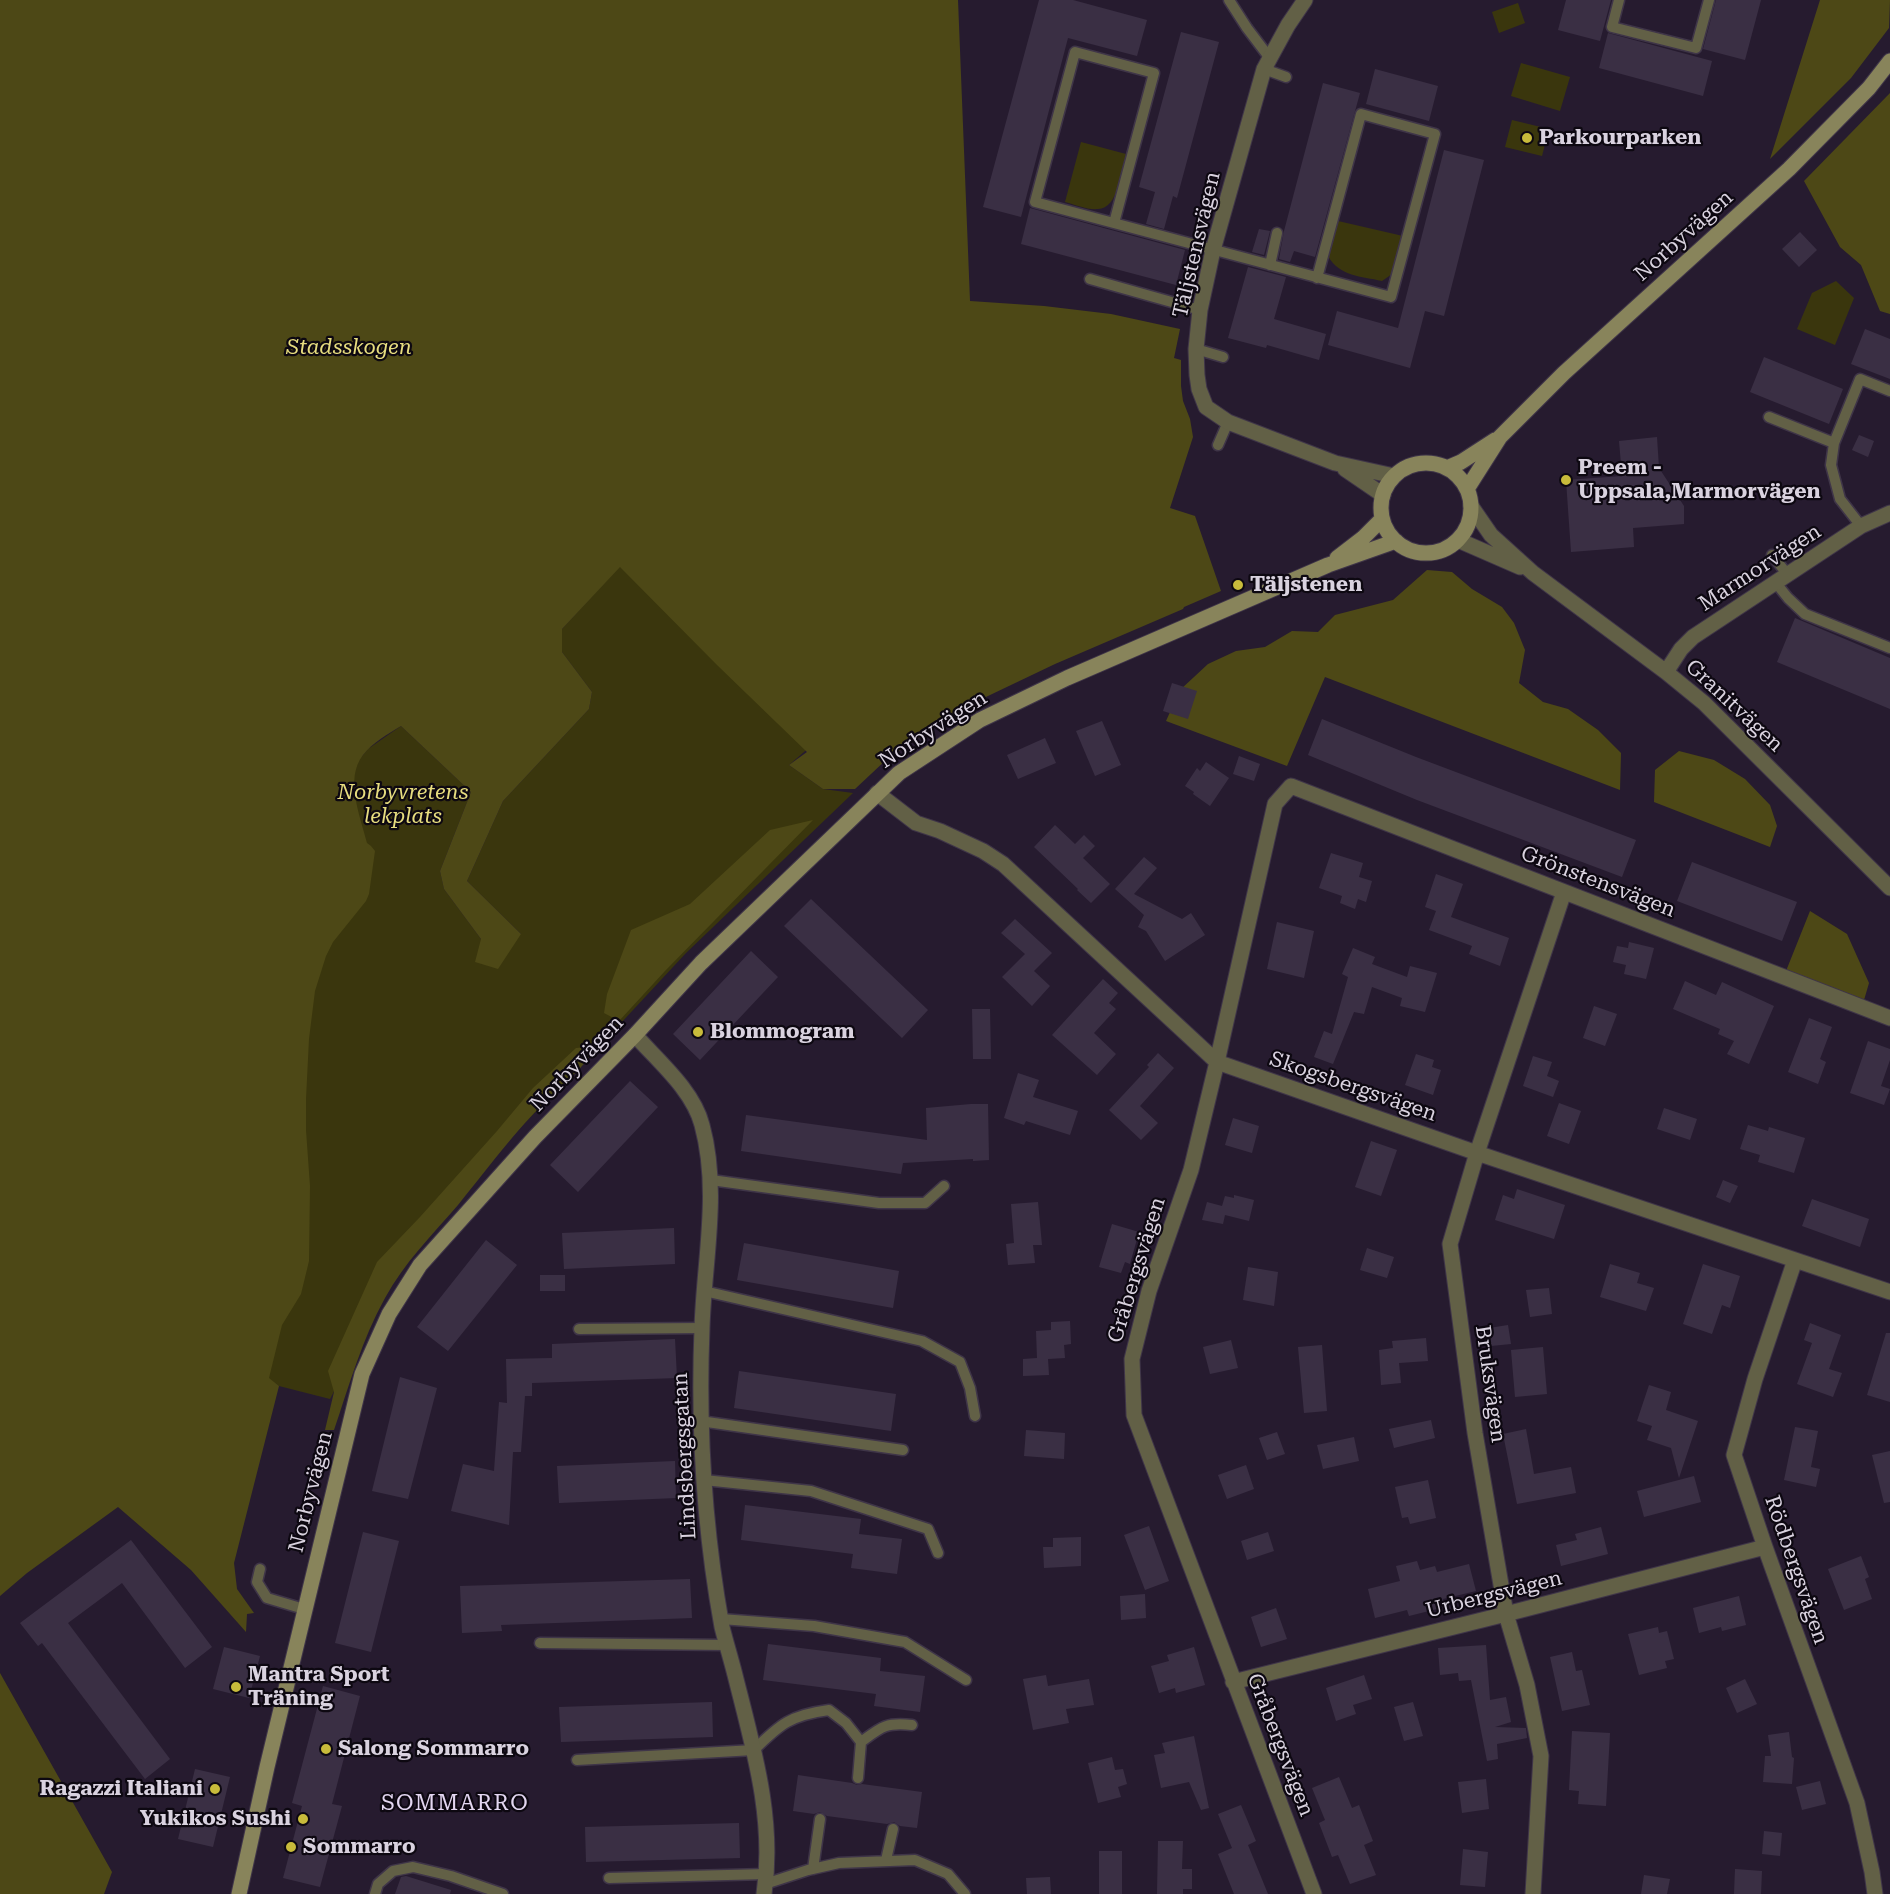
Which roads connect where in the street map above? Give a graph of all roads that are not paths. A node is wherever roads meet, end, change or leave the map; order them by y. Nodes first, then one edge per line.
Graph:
1 (1229, 0) edge
2 (1305, 0) edge
3 (1619, 0) edge
4 (1708, 0) edge
5 (1890, 61) edge
6 (1267, 63) junction
7 (1286, 77) dead end
8 (1114, 223) junction
9 (1277, 233) dead end
10 (1213, 250) junction
11 (1270, 265) junction
12 (1317, 278) junction
13 (1090, 279) dead end
14 (1200, 310) junction
15 (1197, 349) junction
16 (1224, 357) dead end
17 (1890, 391) edge
18 (1769, 417) dead end
19 (1228, 422) junction
20 (1500, 436) junction
21 (1834, 443) junction
22 (1218, 445) dead end
23 (1335, 463) junction
24 (1448, 468) junction
25 (1394, 476) junction
26 (1467, 489) junction
27 (1383, 495) junction
28 (1471, 506) junction
29 (1890, 513) edge
30 (1382, 519) junction
31 (1861, 526) junction
32 (1458, 540) junction
33 (1396, 542) junction
34 (1772, 555) dead end
35 (1328, 565) junction
36 (1533, 573) junction
37 (1782, 579) junction
38 (1890, 648) edge
39 (1666, 672) junction
40 (1291, 786) joint
41 (877, 793) junction
42 (1890, 888) edge
43 (1564, 892) junction
44 (1890, 1018) edge
45 (635, 1035) junction
46 (1217, 1062) junction
47 (1477, 1153) junction
48 (711, 1180) junction
49 (944, 1186) dead end
50 (1795, 1260) junction
51 (704, 1292) junction
52 (1890, 1292) edge
53 (702, 1328) junction
54 (579, 1329) dead end
55 (975, 1416) dead end
56 (700, 1421) junction
57 (903, 1450) dead end
58 (704, 1480) junction
59 (1765, 1547) junction
60 (938, 1553) dead end
61 (260, 1569) dead end
62 (304, 1609) junction
63 (1506, 1614) junction
64 (721, 1619) junction
65 (540, 1643) dead end
66 (727, 1645) junction
67 (966, 1680) dead end
68 (1233, 1682) junction
69 (912, 1725) dead end
70 (861, 1742) junction
71 (754, 1750) junction
72 (577, 1760) dead end
73 (858, 1778) dead end
74 (820, 1818) dead end
75 (893, 1829) dead end
76 (886, 1860) junction
77 (813, 1869) junction
78 (609, 1878) dead end
79 (765, 1884) edge
80 (963, 1893) edge
81 (239, 1894) edge
82 (375, 1894) edge
83 (503, 1894) edge
84 (1314, 1894) edge
85 (1533, 1894) edge
86 (1875, 1894) edge

1 - 6 lane
2 - 6 street, Täljstensvägen
3 - 4 lane
5 - 20 street, Norbyvägen
6 - 7 lane
6 - 10 street, Täljstensvägen
8 - 8 lane
8 - 10 lane
9 - 11 lane
10 - 11 lane
10 - 14 street, Täljstensvägen
11 - 12 lane
12 - 12 lane
13 - 14 lane
14 - 15 street, Täljstensvägen
15 - 16 lane
15 - 19 street, Täljstensvägen
17 - 21 lane
18 - 21 lane
19 - 22 lane
19 - 23 street, Täljstensvägen
20 - 24 street, Norbyvägen
20 - 26 street, Norbyvägen
21 - 31 lane
23 - 25 street, Täljstensvägen
23 - 27 street, Täljstensvägen
24 - 25 street
24 - 26 street
25 - 27 street
26 - 28 street
27 - 30 street
28 - 32 street
28 - 36 street, Granitvägen
29 - 31 street, Marmorvägen
30 - 33 street
30 - 35 street, Norbyvägen
31 - 37 street, Marmorvägen
32 - 33 street
32 - 36 street, Granitvägen
33 - 35 street, Norbyvägen
34 - 37 lane
35 - 41 street, Norbyvägen
36 - 39 street, Granitvägen
37 - 38 lane
37 - 39 street, Marmorvägen
39 - 42 street, Granitvägen
40 - 43 street, Grönstensvägen
40 - 46 street, Gråbergsvägen
41 - 45 street, Norbyvägen
41 - 46 street, Skogsbergsvägen
43 - 44 street, Grönstensvägen
43 - 47 street, Bruksvägen
45 - 48 street, Lindsbergsgatan
45 - 62 street, Norbyvägen
46 - 47 street, Skogsbergsvägen
46 - 68 street, Gråbergsvägen
47 - 50 street, Skogsbergsvägen
47 - 63 street, Bruksvägen
48 - 49 lane
48 - 51 street, Lindsbergsgatan
50 - 52 street, Skogsbergsvägen
50 - 59 street, Rödbergsvägen
51 - 53 street, Lindsbergsgatan
51 - 55 lane
53 - 54 lane
53 - 56 street, Lindsbergsgatan
56 - 57 lane
56 - 58 street, Lindsbergsgatan
58 - 60 lane
58 - 64 street, Lindsbergsgatan
59 - 63 street, Urbergsvägen
59 - 86 street, Rödbergsvägen
61 - 62 lane
62 - 81 street, Norbyvägen
63 - 68 street, Urbergsvägen
63 - 85 street, Bruksvägen
64 - 66 street, Lindsbergsgatan
64 - 67 lane
65 - 66 lane
66 - 71 street, Lindsbergsgatan
68 - 84 street, Gråbergsvägen
69 - 70 lane
70 - 71 lane
70 - 73 lane
71 - 72 lane
71 - 79 street, Lindsbergsgatan
74 - 77 lane
75 - 76 lane
76 - 77 lane
76 - 80 lane
77 - 79 lane
78 - 79 lane
82 - 83 lane

